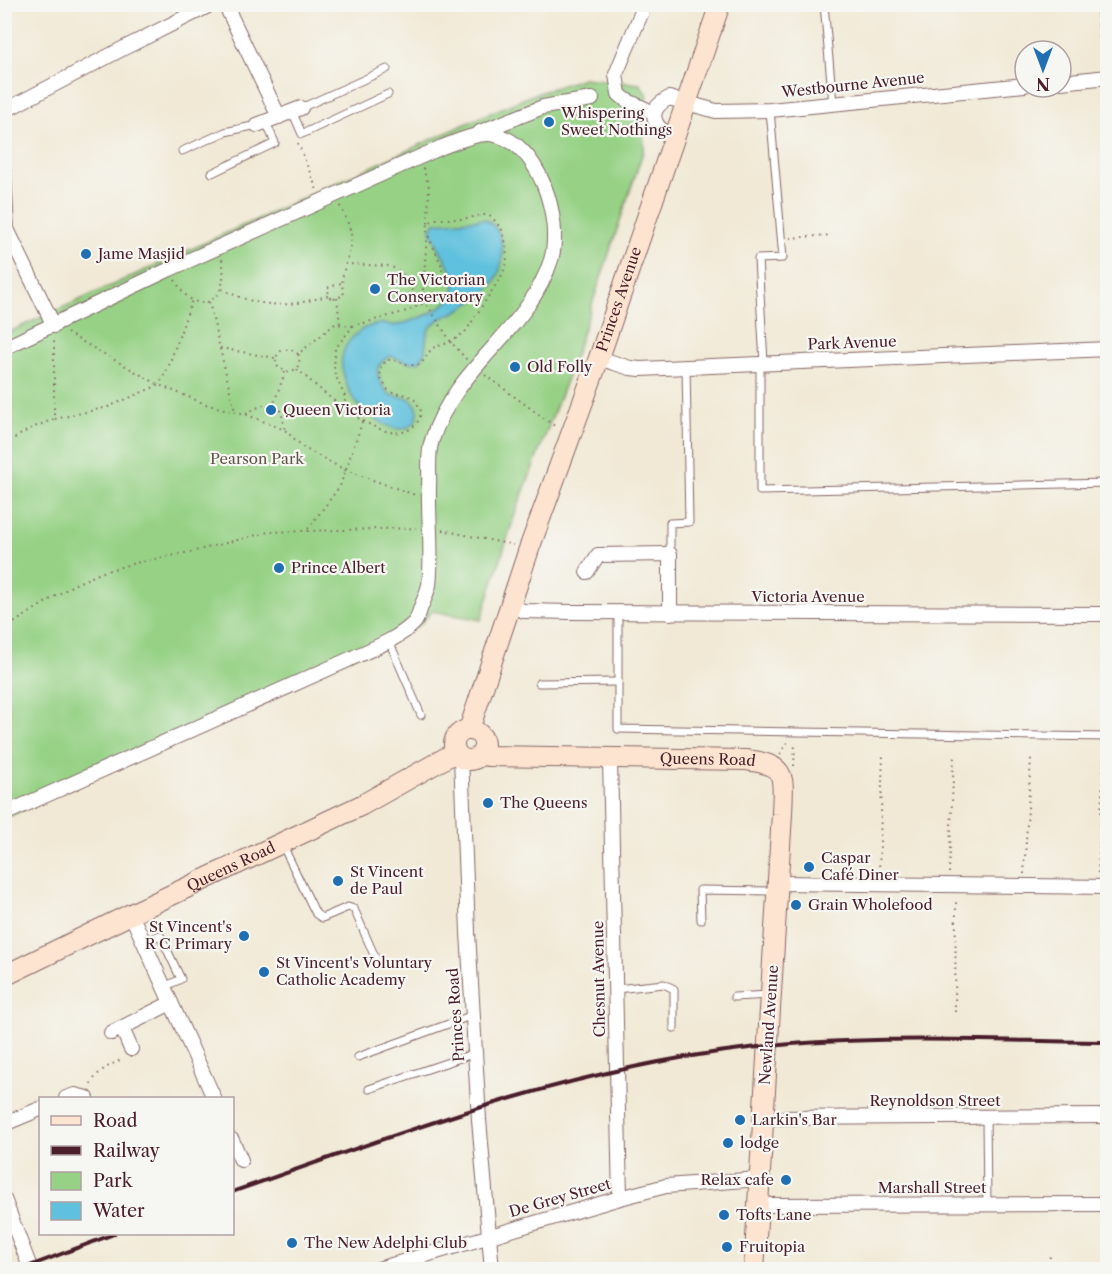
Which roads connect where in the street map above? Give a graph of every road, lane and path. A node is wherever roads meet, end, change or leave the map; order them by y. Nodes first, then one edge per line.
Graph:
1 (212, 4) edge
2 (225, 4) edge
3 (720, 4) edge
4 (824, 4) edge
5 (1100, 4) edge
6 (643, 9) dead end
7 (608, 61) dead end
8 (387, 69) dead end
9 (616, 74) junction
10 (1107, 77) edge
11 (1073, 80) edge
12 (1013, 86) edge
13 (388, 94) dead end
14 (592, 99) dead end
15 (686, 103) junction
16 (833, 104) junction
17 (770, 110) junction
18 (4, 111) edge
19 (654, 113) junction
20 (280, 116) junction
21 (673, 137) junction
22 (464, 139) junction
23 (182, 151) dead end
24 (419, 157) junction
25 (4, 173) edge
26 (212, 173) dead end
27 (336, 195) junction
28 (322, 201) junction
29 (428, 224) junction
30 (427, 233) junction
31 (832, 235) dead end
32 (781, 239) junction
33 (217, 248) junction
34 (345, 264) junction
35 (170, 269) junction
36 (341, 283) junction
37 (444, 283) dead end
38 (222, 289) junction
39 (329, 295) junction
40 (338, 298) junction
41 (192, 300) junction
42 (209, 302) junction
43 (422, 304) junction
44 (340, 324) junction
45 (54, 326) junction
46 (353, 326) junction
47 (451, 342) junction
48 (4, 348) edge
49 (220, 348) junction
50 (1107, 349) edge
51 (298, 354) junction
52 (275, 358) junction
53 (599, 358) junction
54 (762, 364) junction
55 (686, 367) junction
56 (474, 368) junction
57 (297, 369) junction
58 (285, 372) junction
59 (159, 385) junction
60 (274, 403) junction
61 (342, 407) junction
62 (235, 412) junction
63 (245, 414) junction
64 (54, 419) junction
65 (363, 420) junction
66 (285, 430) junction
67 (570, 437) junction
68 (4, 444) edge
69 (345, 470) junction
70 (1107, 483) edge
71 (429, 500) junction
72 (430, 527) junction
73 (307, 530) junction
74 (529, 549) junction
75 (670, 554) junction
76 (587, 572) dead end
77 (510, 606) junction
78 (618, 613) junction
79 (670, 613) junction
80 (1107, 614) edge
81 (4, 629) edge
82 (389, 641) junction
83 (618, 682) junction
84 (539, 683) dead end
85 (421, 715) dead end
86 (469, 730) junction
87 (795, 732) junction
88 (1107, 737) edge
89 (482, 754) junction
90 (458, 755) junction
91 (883, 755) dead end
92 (954, 755) dead end
93 (1104, 756) dead end
94 (1031, 758) dead end
95 (610, 759) junction
96 (777, 773) junction
97 (4, 814) edge
98 (282, 843) junction
99 (878, 884) junction
100 (952, 884) junction
101 (1024, 886) junction
102 (778, 887) junction
103 (1103, 887) edge
104 (130, 914) junction
105 (701, 920) dead end
106 (378, 964) dead end
107 (4, 976) edge
108 (616, 989) junction
109 (772, 995) junction
110 (734, 997) dead end
111 (171, 1003) junction
112 (955, 1012) dead end
113 (1103, 1012) dead end
114 (473, 1015) junction
115 (674, 1028) dead end
116 (131, 1049) joint
117 (475, 1053) junction
118 (358, 1057) dead end
119 (369, 1089) dead end
120 (86, 1097) edge
121 (214, 1097) edge
122 (39, 1109) edge
123 (1107, 1116) edge
124 (986, 1117) junction
125 (762, 1118) junction
126 (4, 1124) edge
127 (234, 1144) edge
128 (241, 1160) dead end
129 (759, 1179) junction
130 (620, 1198) junction
131 (4, 1199) edge
132 (987, 1204) junction
133 (1107, 1204) edge
134 (757, 1205) junction
135 (490, 1236) junction
136 (1050, 1254) dead end
137 (32, 1269) edge
138 (375, 1269) edge
139 (492, 1269) edge
140 (754, 1269) edge
141 (1049, 1269) edge

1 - 18 street
2 - 20 street
3 - 15 street, Princes Avenue
4 - 16 lane
5 - 10 lane
6 - 9 street
7 - 9 street
8 - 20 lane
9 - 19 street
10 - 11 street
12 - 16 street, Westbourne Avenue
13 - 20 lane
14 - 22 street
15 - 17 street, Westbourne Avenue
15 - 19 street, Westbourne Avenue
15 - 21 street, Princes Avenue
16 - 17 street, Westbourne Avenue
17 - 32 lane
19 - 21 street
20 - 23 lane
20 - 26 lane
20 - 28 path
21 - 53 street, Princes Avenue
22 - 24 street
22 - 56 street
24 - 27 street
24 - 29 path
25 - 45 street
27 - 28 street
27 - 34 path
28 - 33 street
29 - 30 path
29 - 47 path
30 - 37 path
30 - 43 path
31 - 32 path
32 - 54 lane
33 - 35 street
33 - 38 path
34 - 36 path
34 - 43 path
35 - 41 path
35 - 45 street
36 - 39 path
36 - 40 path
38 - 39 path
38 - 42 path
39 - 40 path
40 - 44 path
41 - 42 path
41 - 59 path
42 - 49 path
43 - 46 path
43 - 47 path
44 - 46 path
44 - 51 path
45 - 48 street
45 - 59 path
45 - 64 path
46 - 61 path
47 - 56 path
47 - 65 path
49 - 52 path
49 - 62 path
50 - 54 street, Park Avenue
51 - 52 path
51 - 57 path
52 - 58 path
53 - 55 street, Park Avenue
53 - 67 street, Princes Avenue
54 - 55 street, Park Avenue
54 - 70 lane
55 - 75 lane
56 - 67 path
56 - 71 street
57 - 58 path
57 - 61 path
58 - 60 path
59 - 62 path
59 - 64 path
60 - 63 path
60 - 66 path
61 - 65 path
62 - 63 path
63 - 66 path
64 - 68 path
65 - 69 path
66 - 69 path
67 - 74 street, Princes Avenue
69 - 71 path
69 - 73 path
71 - 72 street
72 - 73 path
72 - 74 path
72 - 82 street
73 - 81 path
74 - 77 street, Princes Avenue
75 - 76 street
75 - 79 street
77 - 78 street, Victoria Avenue
77 - 86 street, Princes Avenue
78 - 79 street, Victoria Avenue
78 - 83 lane
79 - 80 street, Victoria Avenue
82 - 85 lane
82 - 97 street
83 - 84 lane
83 - 87 lane
86 - 89 street
86 - 90 street
87 - 88 lane
87 - 96 path
89 - 90 street
89 - 95 street, Queens Road
90 - 98 street, Queens Road
90 - 114 street, Princes Road
91 - 99 path
92 - 100 path
93 - 103 path
94 - 101 path
95 - 96 street, Queens Road
95 - 108 street, Chesnut Avenue
96 - 102 street, Newland Avenue
98 - 104 street, Queens Road
98 - 106 lane
99 - 100 street
99 - 102 street
100 - 101 street
100 - 112 path
101 - 103 street
102 - 105 lane
102 - 109 street, Newland Avenue
103 - 113 path
104 - 107 street, Queens Road
104 - 111 street
108 - 115 lane
108 - 130 street, Chesnut Avenue
109 - 110 lane
109 - 125 street, Newland Avenue
111 - 116 street
111 - 121 street
114 - 117 street, Princes Road
114 - 118 lane
116 - 120 path
117 - 119 lane
117 - 135 street, Princes Road
122 - 126 street
123 - 124 street, Reynoldson Street
124 - 125 street, Reynoldson Street
124 - 132 lane
125 - 129 street, Newland Avenue
127 - 128 street
129 - 130 street, De Grey Street
129 - 134 street, Newland Avenue
130 - 135 street, De Grey Street
131 - 137 street
132 - 133 street, Marshall Street
132 - 134 street, Marshall Street
134 - 140 street, Newland Avenue
135 - 138 street, De Grey Street
135 - 139 street, Princes Road
136 - 141 path

